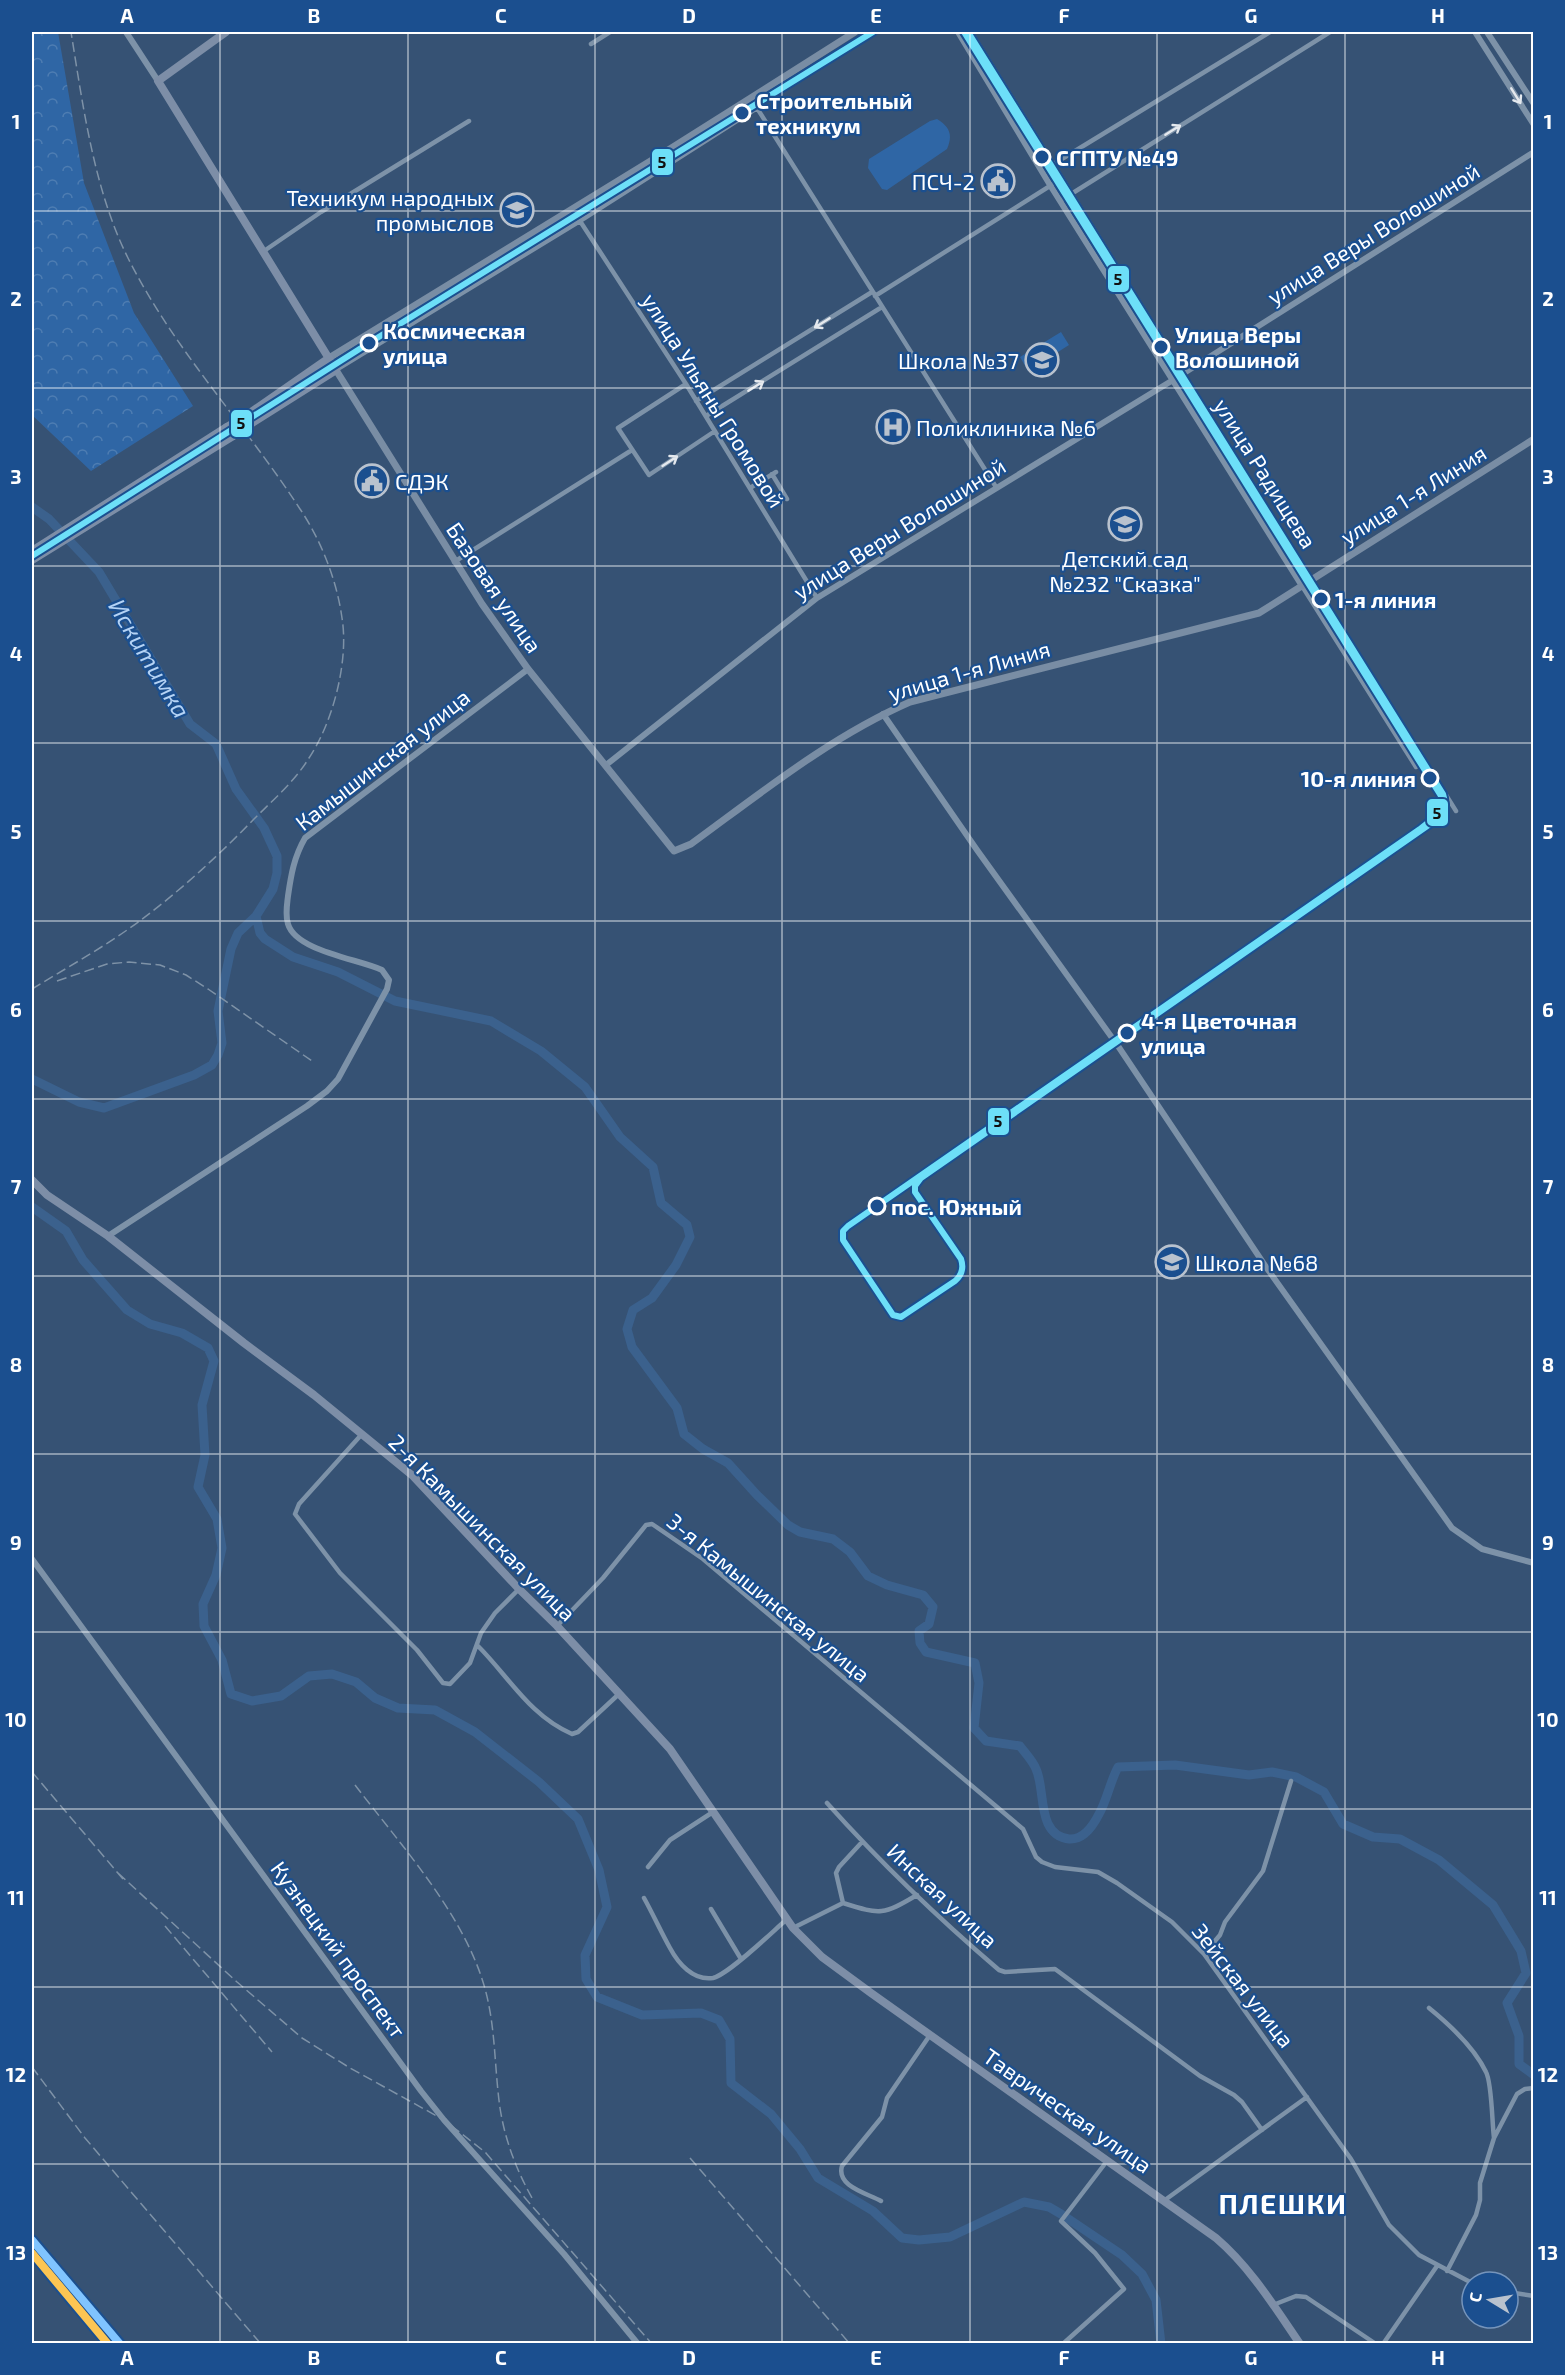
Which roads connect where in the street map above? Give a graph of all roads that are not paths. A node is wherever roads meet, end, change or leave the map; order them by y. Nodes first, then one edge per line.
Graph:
1 (126, 32) edge
2 (226, 32) edge
3 (610, 32) edge
4 (855, 32) edge
5 (958, 32) edge
6 (970, 32) edge
7 (1270, 32) edge
8 (1330, 32) edge
9 (1475, 32) edge
10 (1487, 32) edge
11 (591, 44) dead end
12 (1513, 73) junction
13 (1504, 78) junction
14 (158, 81) junction
15 (1533, 104) edge
16 (469, 121) dead end
17 (1533, 125) edge
18 (1533, 152) edge
19 (1052, 165) junction
20 (1060, 179) junction
21 (1050, 185) junction
22 (1071, 195) junction
23 (1060, 201) junction
24 (580, 221) junction
25 (264, 251) junction
26 (873, 294) junction
27 (882, 307) junction
28 (329, 358) junction
29 (336, 370) junction
30 (1183, 374) junction
31 (1173, 380) junction
32 (686, 384) junction
33 (696, 400) junction
34 (706, 416) junction
35 (715, 431) junction
36 (1533, 440) edge
37 (632, 450) junction
38 (996, 487) junction
39 (750, 488) junction
40 (788, 499) dead end
41 (32, 551) edge
42 (32, 560) edge
43 (454, 562) junction
44 (1311, 579) junction
45 (1302, 586) junction
46 (817, 598) junction
47 (528, 669) junction
48 (883, 714) junction
49 (606, 765) junction
50 (1416, 767) dead end
51 (1456, 811) dead end
52 (674, 851) joint
53 (32, 1180) edge
54 (108, 1236) junction
55 (362, 1434) junction
56 (32, 1559) edge
57 (1533, 1563) edge
58 (519, 1589) junction
59 (557, 1626) junction
60 (478, 1646) junction
61 (620, 1693) junction
62 (917, 1741) joint
63 (1291, 1781) dead end
64 (827, 1803) dead end
65 (712, 1812) junction
66 (862, 1842) junction
67 (648, 1867) dead end
68 (917, 1895) junction
69 (644, 1898) dead end
70 (843, 1903) junction
71 (711, 1909) dead end
72 (786, 1920) junction
73 (793, 1928) junction
74 (1204, 1954) junction
75 (741, 1959) junction
76 (1429, 2008) dead end
77 (930, 2035) junction
78 (1533, 2088) edge
79 (1307, 2097) junction
80 (1262, 2130) junction
81 (1494, 2138) junction
82 (1107, 2161) junction
83 (1166, 2200) junction
84 (881, 2201) dead end
85 (1437, 2266) junction
86 (1447, 2271) junction
87 (1460, 2277) edge
88 (1274, 2305) junction
89 (1065, 2342) dead end
90 (638, 2343) edge
91 (1300, 2343) edge
92 (1376, 2343) edge
93 (1383, 2343) edge

1 - 14 street
2 - 14 main road
3 - 11 street
4 - 28 main road
5 - 21 street, улица Радищева
6 - 19 street, улица Радищева
7 - 19 street
22 -> 8 street
9 - 13 street
10 - 12 street
12 - 13 street
12 - 15 street
13 -> 17 street
14 - 25 main road, Базовая улица
16 - 25 street
18 - 30 street, улица Веры Волошиной
19 - 20 street, улица Радищева
20 - 21 street
20 - 22 street, улица Радищева
21 - 23 street, улица Радищева
21 - 26 street
22 - 23 street
22 - 30 street, улица Радищева
23 - 31 street, улица Радищева
24 - 26 street
24 - 29 street
24 - 32 street, улица Ульяны Громовой
25 - 28 main road, Базовая улица
26 - 27 street
26 -> 33 street
34 -> 27 street
27 - 38 street
28 - 29 main road, Базовая улица
28 - 41 main road, bridge
29 - 42 main road, bridge
29 - 43 main road, Базовая улица
30 - 31 street, улица Веры Волошиной
30 - 44 street, улица Радищева
31 - 38 street, улица Веры Волошиной
31 - 45 street, улица Радищева
32 - 33 street, улица Ульяны Громовой
32 - 37 street
33 - 34 street, улица Ульяны Громовой
34 - 35 street, улица Ульяны Громовой
37 -> 35 street
35 - 39 street, улица Ульяны Громовой
36 - 44 main road, улица 1-я Линия
37 - 43 street
38 - 46 street, улица Веры Волошиной
39 - 40 street
39 - 46 street, улица Ульяны Громовой
43 - 47 main road, Базовая улица
44 - 45 main road, улица 1-я Линия
44 - 51 street, улица Радищева
45 - 48 main road, улица 1-я Линия
45 - 50 street
46 - 49 street, улица Веры Волошиной
47 - 49 main road, Базовая улица
47 - 54 street, Камышинская улица
48 - 52 main road, улица 1-я Линия
48 - 57 street
49 - 52 main road, Базовая улица
53 - 54 main road, 2-я Камышинская улица
54 - 55 main road, 2-я Камышинская улица
55 - 58 main road, 2-я Камышинская улица
55 - 60 street
56 - 90 street, Кузнецкий проспект
58 - 59 main road, 2-я Камышинская улица
58 - 60 street
59 - 61 main road, 2-я Камышинская улица
59 - 62 street, 3-я Камышинская улица
60 - 61 street
61 - 65 main road, 2-я Камышинская улица
62 - 74 street, Зейская улица
63 - 74 street
64 - 66 street, Инская улица
65 - 67 street
65 - 72 main road, 2-я Камышинская улица
66 - 68 street, Инская улица
66 - 70 street
68 - 70 street
68 - 80 street, Инская улица
69 - 75 street
70 - 73 street
71 - 75 street
72 - 73 main road, 2-я Камышинская улица
72 - 75 street
73 - 77 main road, Таврическая улица
74 - 79 street, Зейская улица
76 - 81 street
77 - 82 main road, Таврическая улица
77 - 84 street
78 - 81 street
79 - 80 street
79 - 85 street, Зейская улица
80 - 83 street
81 - 86 street
82 - 83 main road, Таврическая улица
82 - 89 street
83 - 88 main road, Таврическая улица
85 - 86 street, Зейская улица
85 - 93 street
86 - 87 street, Зейская улица
88 - 91 main road, Таврическая улица
88 - 92 street

